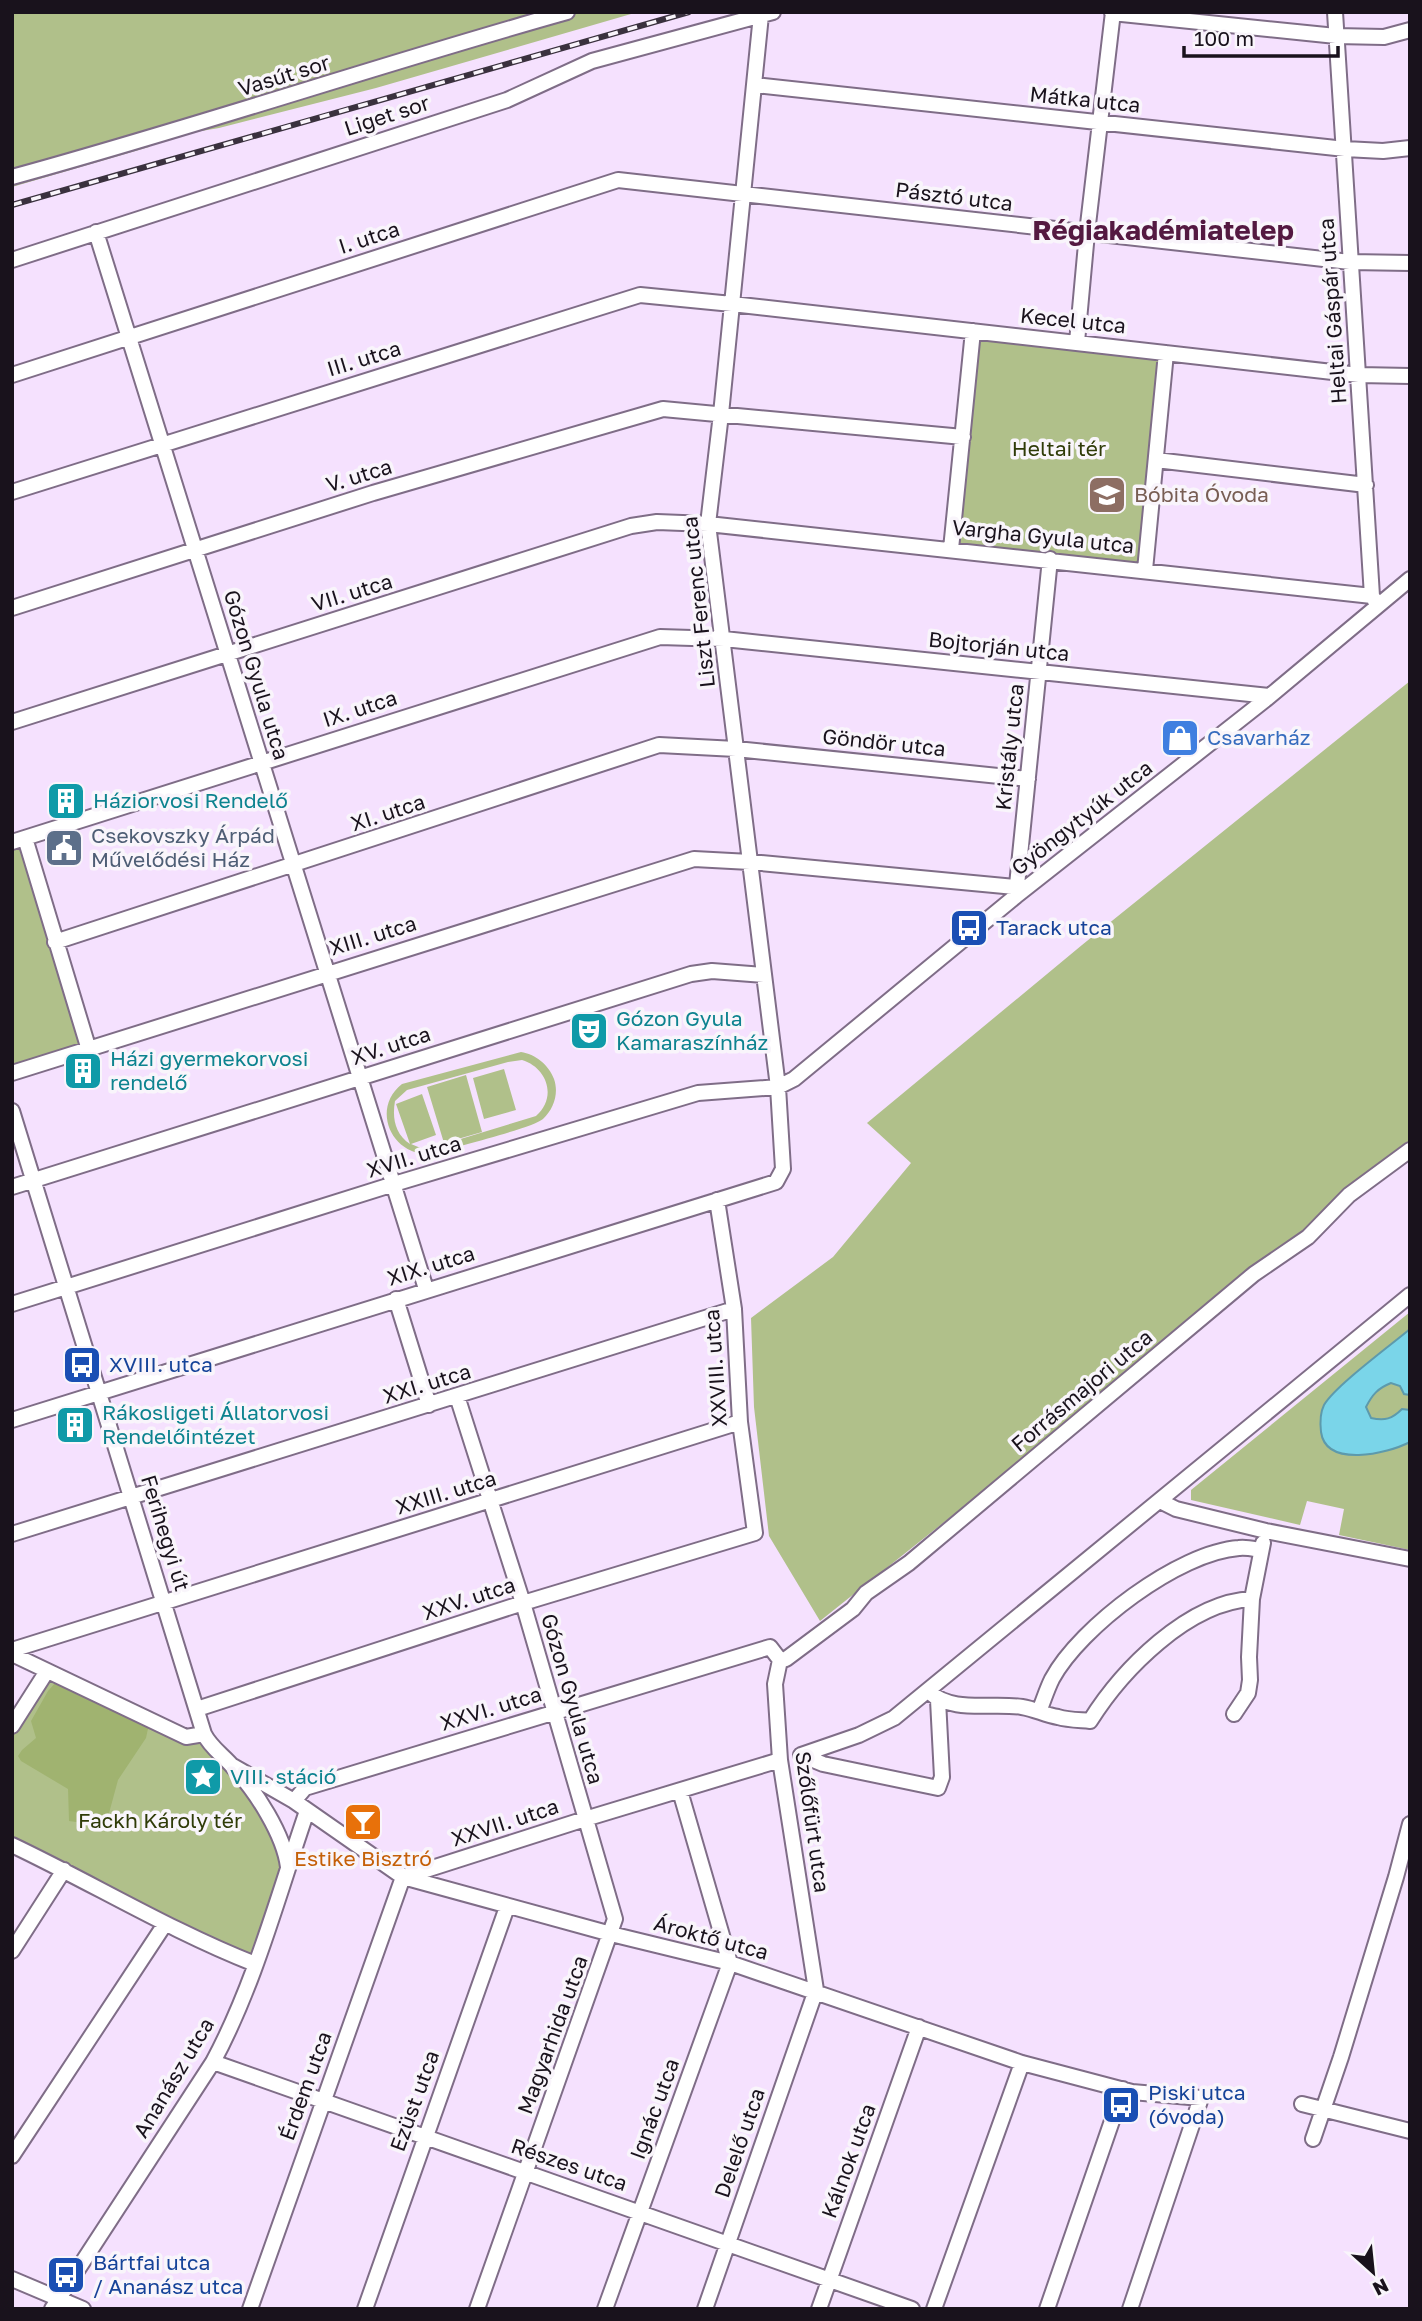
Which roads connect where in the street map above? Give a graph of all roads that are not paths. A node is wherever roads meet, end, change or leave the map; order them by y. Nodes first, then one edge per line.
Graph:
1 (567, 12) edge
2 (1112, 12) edge
3 (1335, 12) edge
4 (767, 14) edge
5 (1410, 30) edge
6 (1336, 36) junction
7 (755, 85) junction
8 (1099, 123) junction
9 (1410, 148) edge
10 (1345, 149) junction
11 (12, 177) edge
12 (743, 194) junction
13 (96, 232) junction
14 (1087, 233) junction
15 (12, 260) edge
16 (1350, 262) junction
17 (1410, 262) edge
18 (732, 303) junction
19 (973, 331) junction
20 (129, 338) junction
21 (1077, 342) junction
22 (1166, 353) junction
23 (12, 375) edge
24 (1359, 375) junction
25 (1410, 376) edge
26 (722, 414) junction
27 (962, 437) junction
28 (162, 444) junction
29 (1156, 460) junction
30 (1366, 485) junction
31 (12, 492) edge
32 (708, 524) junction
33 (194, 548) junction
34 (951, 549) junction
35 (1050, 559) junction
36 (1145, 570) junction
37 (1410, 579) edge
38 (1375, 600) junction
39 (12, 608) edge
40 (724, 639) junction
41 (228, 654) junction
42 (1039, 673) junction
43 (1269, 696) junction
44 (12, 722) edge
45 (736, 749) junction
46 (260, 762) junction
47 (1028, 779) junction
48 (19, 840) edge
49 (750, 862) junction
50 (293, 866) junction
51 (1015, 892) junction
52 (55, 942) junction
53 (328, 972) junction
54 (764, 975) junction
55 (89, 1051) junction
56 (12, 1073) edge
57 (360, 1078) junction
58 (778, 1087) junction
59 (12, 1111) edge
60 (1410, 1150) edge
61 (34, 1180) junction
62 (776, 1182) joint
63 (394, 1184) junction
64 (12, 1187) edge
65 (717, 1200) junction
66 (68, 1287) junction
67 (426, 1289) junction
68 (1410, 1295) edge
69 (396, 1299) junction
70 (12, 1304) edge
71 (734, 1309) junction
72 (100, 1393) junction
73 (457, 1396) junction
74 (429, 1405) junction
75 (12, 1420) edge
76 (740, 1422) junction
77 (132, 1499) junction
78 (1160, 1501) junction
79 (490, 1502) junction
80 (1266, 1531) junction
81 (755, 1533) joint
82 (12, 1534) edge
83 (1261, 1550) junction
84 (1410, 1559) edge
85 (1252, 1599) junction
86 (523, 1603) junction
87 (164, 1604) junction
88 (12, 1652) edge
89 (780, 1660) junction
90 (47, 1671) junction
91 (933, 1695) junction
92 (197, 1709) junction
93 (1040, 1709) junction
94 (554, 1712) junction
95 (1234, 1714) dead end
96 (12, 1726) edge
97 (204, 1734) junction
98 (780, 1760) junction
99 (233, 1766) junction
100 (680, 1791) junction
101 (295, 1801) junction
102 (307, 1811) junction
103 (585, 1819) junction
104 (1410, 1824) edge
105 (12, 1846) edge
106 (288, 1867) junction
107 (64, 1870) junction
108 (403, 1877) junction
109 (507, 1907) junction
110 (165, 1924) junction
111 (611, 1934) junction
112 (12, 1951) edge
113 (730, 1963) junction
114 (255, 1964) junction
115 (816, 1990) junction
116 (919, 2026) junction
117 (213, 2062) junction
118 (1022, 2063) junction
119 (1123, 2089) junction
120 (323, 2102) junction
121 (1302, 2104) dead end
122 (1322, 2108) junction
123 (1410, 2131) edge
124 (424, 2137) junction
125 (1313, 2138) dead end
126 (12, 2157) edge
127 (526, 2172) junction
128 (640, 2212) junction
129 (727, 2245) junction
130 (830, 2278) junction
131 (12, 2279) edge
132 (55, 2304) edge
133 (83, 2309) edge
134 (250, 2309) edge
135 (365, 2309) edge
136 (478, 2309) edge
137 (605, 2309) edge
138 (705, 2309) edge
139 (819, 2309) edge
140 (912, 2309) edge
141 (934, 2309) edge
142 (1047, 2309) edge
143 (1130, 2309) edge

1 - 11 street, Vasút sor
2 - 6 street
2 - 8 street
3 - 6 street, Heltai Gáspár utca
4 - 7 street, Liszt Ferenc utca
4 - 13 street, Liget sor
5 - 6 street
6 - 10 street, Heltai Gáspár utca
7 - 8 street, Mátka utca
7 - 12 street, Liszt Ferenc utca
8 - 10 street, Mátka utca
8 - 14 street
9 - 10 street, Mátka utca
10 - 16 street, Heltai Gáspár utca
12 - 14 street, Pásztó utca
12 - 18 street, Liszt Ferenc utca
12 - 20 street, I. utca
13 - 15 street, Liget sor
13 - 20 street, Gózon Gyula utca
14 - 16 street, Pásztó utca
14 - 21 street
16 - 17 street, Pásztó utca
16 - 24 street, Heltai Gáspár utca
18 - 19 street, Kecel utca
18 - 26 street, Liszt Ferenc utca
18 - 28 street, III. utca
19 - 21 street, Kecel utca
19 - 27 street
20 - 23 street, I. utca
20 - 28 street, Gózon Gyula utca
21 - 22 street, Kecel utca
22 - 24 street, Kecel utca
22 - 29 street
24 - 25 street, Kecel utca
24 - 30 street, Heltai Gáspár utca
26 - 27 street, V. utca
26 - 32 street, Liszt Ferenc utca
26 - 33 street, V. utca
27 - 34 street
28 - 31 street, III. utca
28 - 33 street, Gózon Gyula utca
29 - 30 street
29 - 36 street
30 - 38 street, Heltai Gáspár utca
32 - 34 street, Vargha Gyula utca
32 - 40 street, Liszt Ferenc utca
32 - 41 street, VII. utca
33 - 39 street, V. utca
33 - 41 street, Gózon Gyula utca
34 - 35 street, Vargha Gyula utca
35 - 36 street, Vargha Gyula utca
35 - 42 street, Kristály utca
36 - 38 street, Vargha Gyula utca
37 - 38 street, Gyöngytyúk utca
38 - 43 street, Gyöngytyúk utca
40 - 42 street, Bojtorján utca
40 - 45 street, Liszt Ferenc utca
40 - 46 street, IX. utca
41 - 44 street, VII. utca
41 - 46 street, Gózon Gyula utca
42 - 43 street, Bojtorján utca
42 - 47 street, Kristály utca
43 - 51 street, Gyöngytyúk utca
45 - 47 street, Göndör utca
45 - 49 street, Liszt Ferenc utca
45 - 50 street, XI. utca
46 - 48 street, IX. utca
46 - 50 street, Gózon Gyula utca
47 - 51 street, Kristály utca
48 - 52 street
49 - 51 street
49 - 53 street, XIII. utca
49 - 54 street, Liszt Ferenc utca
50 - 52 street, XI. utca
50 - 53 street, Gózon Gyula utca
51 - 58 street, Gyöngytyúk utca
52 - 55 street
53 - 55 street, XIII. utca
53 - 57 street, Gózon Gyula utca
54 - 57 street, XV. utca
54 - 58 street, Liszt Ferenc utca
55 - 56 street, XIII. utca
57 - 61 street, XV. utca
57 - 63 street, Gózon Gyula utca
58 - 62 street, Liszt Ferenc utca
58 - 63 street, XVII. utca
59 - 61 street, Ferihegyi út
60 - 89 street, Forrásmajori utca
61 - 64 street, XV. utca
61 - 66 street, Ferihegyi út
62 - 65 street, XIX. utca
63 - 66 street, XVII. utca
63 - 67 street, Gózon Gyula utca
65 - 67 street, XIX. utca
65 - 71 street, XXVIII. utca
66 - 70 street
66 - 72 street, Ferihegyi út
67 - 69 street, XIX. utca
68 - 78 street
69 - 72 street, XIX. utca
69 - 74 street
71 - 73 street, XXI. utca
71 - 76 street, XXVIII. utca
72 - 75 street, XIX. utca
72 - 77 street, Ferihegyi út
73 - 74 street, XXI. utca
73 - 79 street, Gózon Gyula utca
74 - 77 street, XXI. utca
76 - 79 street, XXIII. utca
76 - 81 street, XXVIII. utca
77 - 82 street, XXI. utca
77 - 87 street, Ferihegyi út
78 - 80 street
78 - 91 street
79 - 86 street, Gózon Gyula utca
79 - 87 street, XXIII. utca
80 - 83 street
80 - 84 street
81 - 86 street, XXV. utca
83 - 85 street
83 - 93 street
85 - 93 street
85 - 95 street
86 - 92 street, XXV. utca
86 - 94 street, Gózon Gyula utca
87 - 88 street, XXIII. utca
87 - 92 street, Ferihegyi út
88 - 90 street
89 - 94 street, XXVI. utca
89 - 98 street, Szőlőfürt utca
90 - 96 street
90 - 97 street
91 - 91 street
91 - 93 street
92 - 97 street, Ferihegyi út
94 - 101 street, XXVI. utca
94 - 103 street, Gózon Gyula utca
97 - 99 street, Ferihegyi út
98 - 100 street, XXVII. utca
98 - 115 street, Szőlőfürt utca
99 - 101 street, Ároktő utca
99 - 106 street, Ferihegyi út
100 - 103 street, XXVII. utca
100 - 113 street
101 - 102 street, Ároktő utca
102 - 106 street, Ananász utca
102 - 108 street, Ároktő utca
103 - 108 street, XXVII. utca
103 - 111 street, Gózon Gyula utca
104 - 122 street
105 - 107 street
106 - 114 street, Ananász utca
107 - 110 street
107 - 112 street
108 - 109 street, Ároktő utca
108 - 120 street, Érdem utca
109 - 111 street, Ároktő utca
109 - 124 street, Ezüst utca
110 - 114 street
110 - 126 street
111 - 113 street, Ároktő utca
111 - 127 street, Magyarhida utca
113 - 115 street, Ároktő utca
113 - 128 street, Ignác utca
114 - 117 street, Ananász utca
115 - 116 street, Ároktő utca
115 - 129 street, Delelő utca
116 - 118 street, Ároktő utca
116 - 130 street, Kálnok utca
117 - 120 street, Részes utca
117 - 132 street, Ananász utca
118 - 119 street, Ároktő utca
118 - 141 street
119 - 142 street
119 - 143 street, Ároktő utca
120 - 124 street, Részes utca
120 - 134 street, Érdem utca
121 - 122 street
122 - 123 street
122 - 125 street
124 - 127 street, Részes utca
124 - 135 street, Ezüst utca
127 - 128 street, Részes utca
127 - 136 street, Magyarhida utca
128 - 129 street, Részes utca
128 - 137 street, Ignác utca
129 - 130 street, Részes utca
129 - 138 street, Delelő utca
130 - 139 street, Kálnok utca
130 - 140 street, Részes utca
131 - 132 street
132 - 133 street

